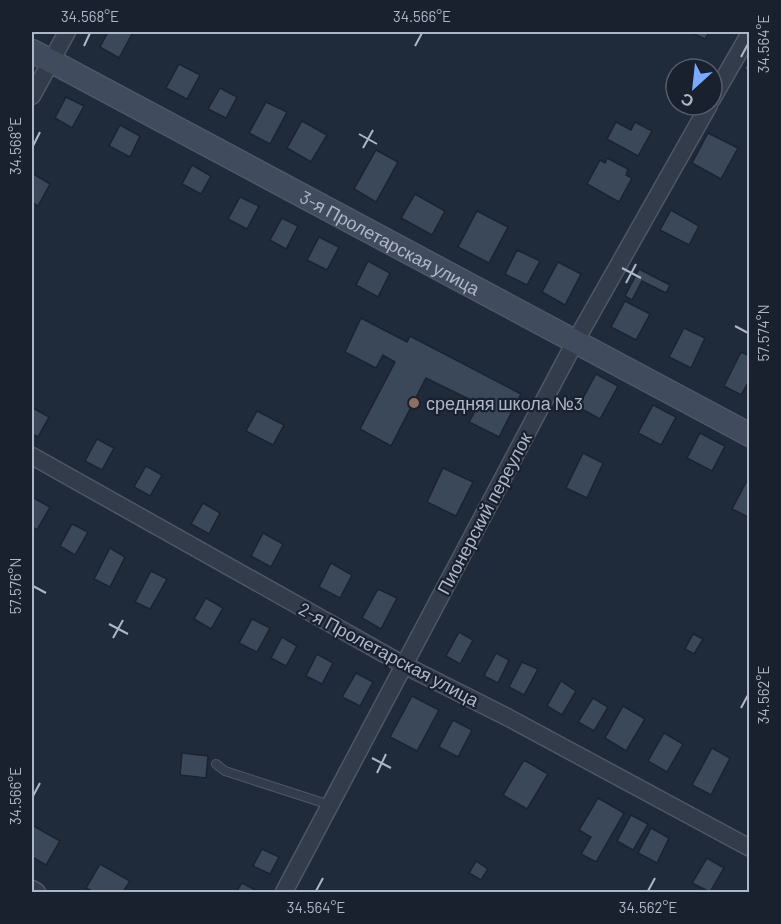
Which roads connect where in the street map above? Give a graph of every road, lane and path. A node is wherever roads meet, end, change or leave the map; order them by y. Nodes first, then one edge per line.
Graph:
1 (67, 32) edge
2 (750, 33) edge
3 (41, 56) edge
4 (724, 78) edge
5 (32, 96) edge
6 (702, 117) edge
7 (575, 342) junction
8 (750, 435) edge
9 (32, 456) edge
10 (404, 665) junction
11 (216, 764) dead end
12 (330, 806) junction
13 (750, 848) edge
14 (32, 889) edge
15 (37, 892) edge
16 (284, 892) edge

1 - 3 street
2 - 4 street
3 - 5 street
3 - 7 street, 3-я Пролетарская улица
6 - 7 street, Пионерский переулок
7 - 8 street, 3-я Пролетарская улица
7 - 10 street, Пионерский переулок
9 - 10 street, 2-я Пролетарская улица
10 - 12 street, Пионерский переулок
10 - 13 street, 2-я Пролетарская улица
11 - 12 lane
12 - 16 street, Пионерский переулок
14 - 15 street

